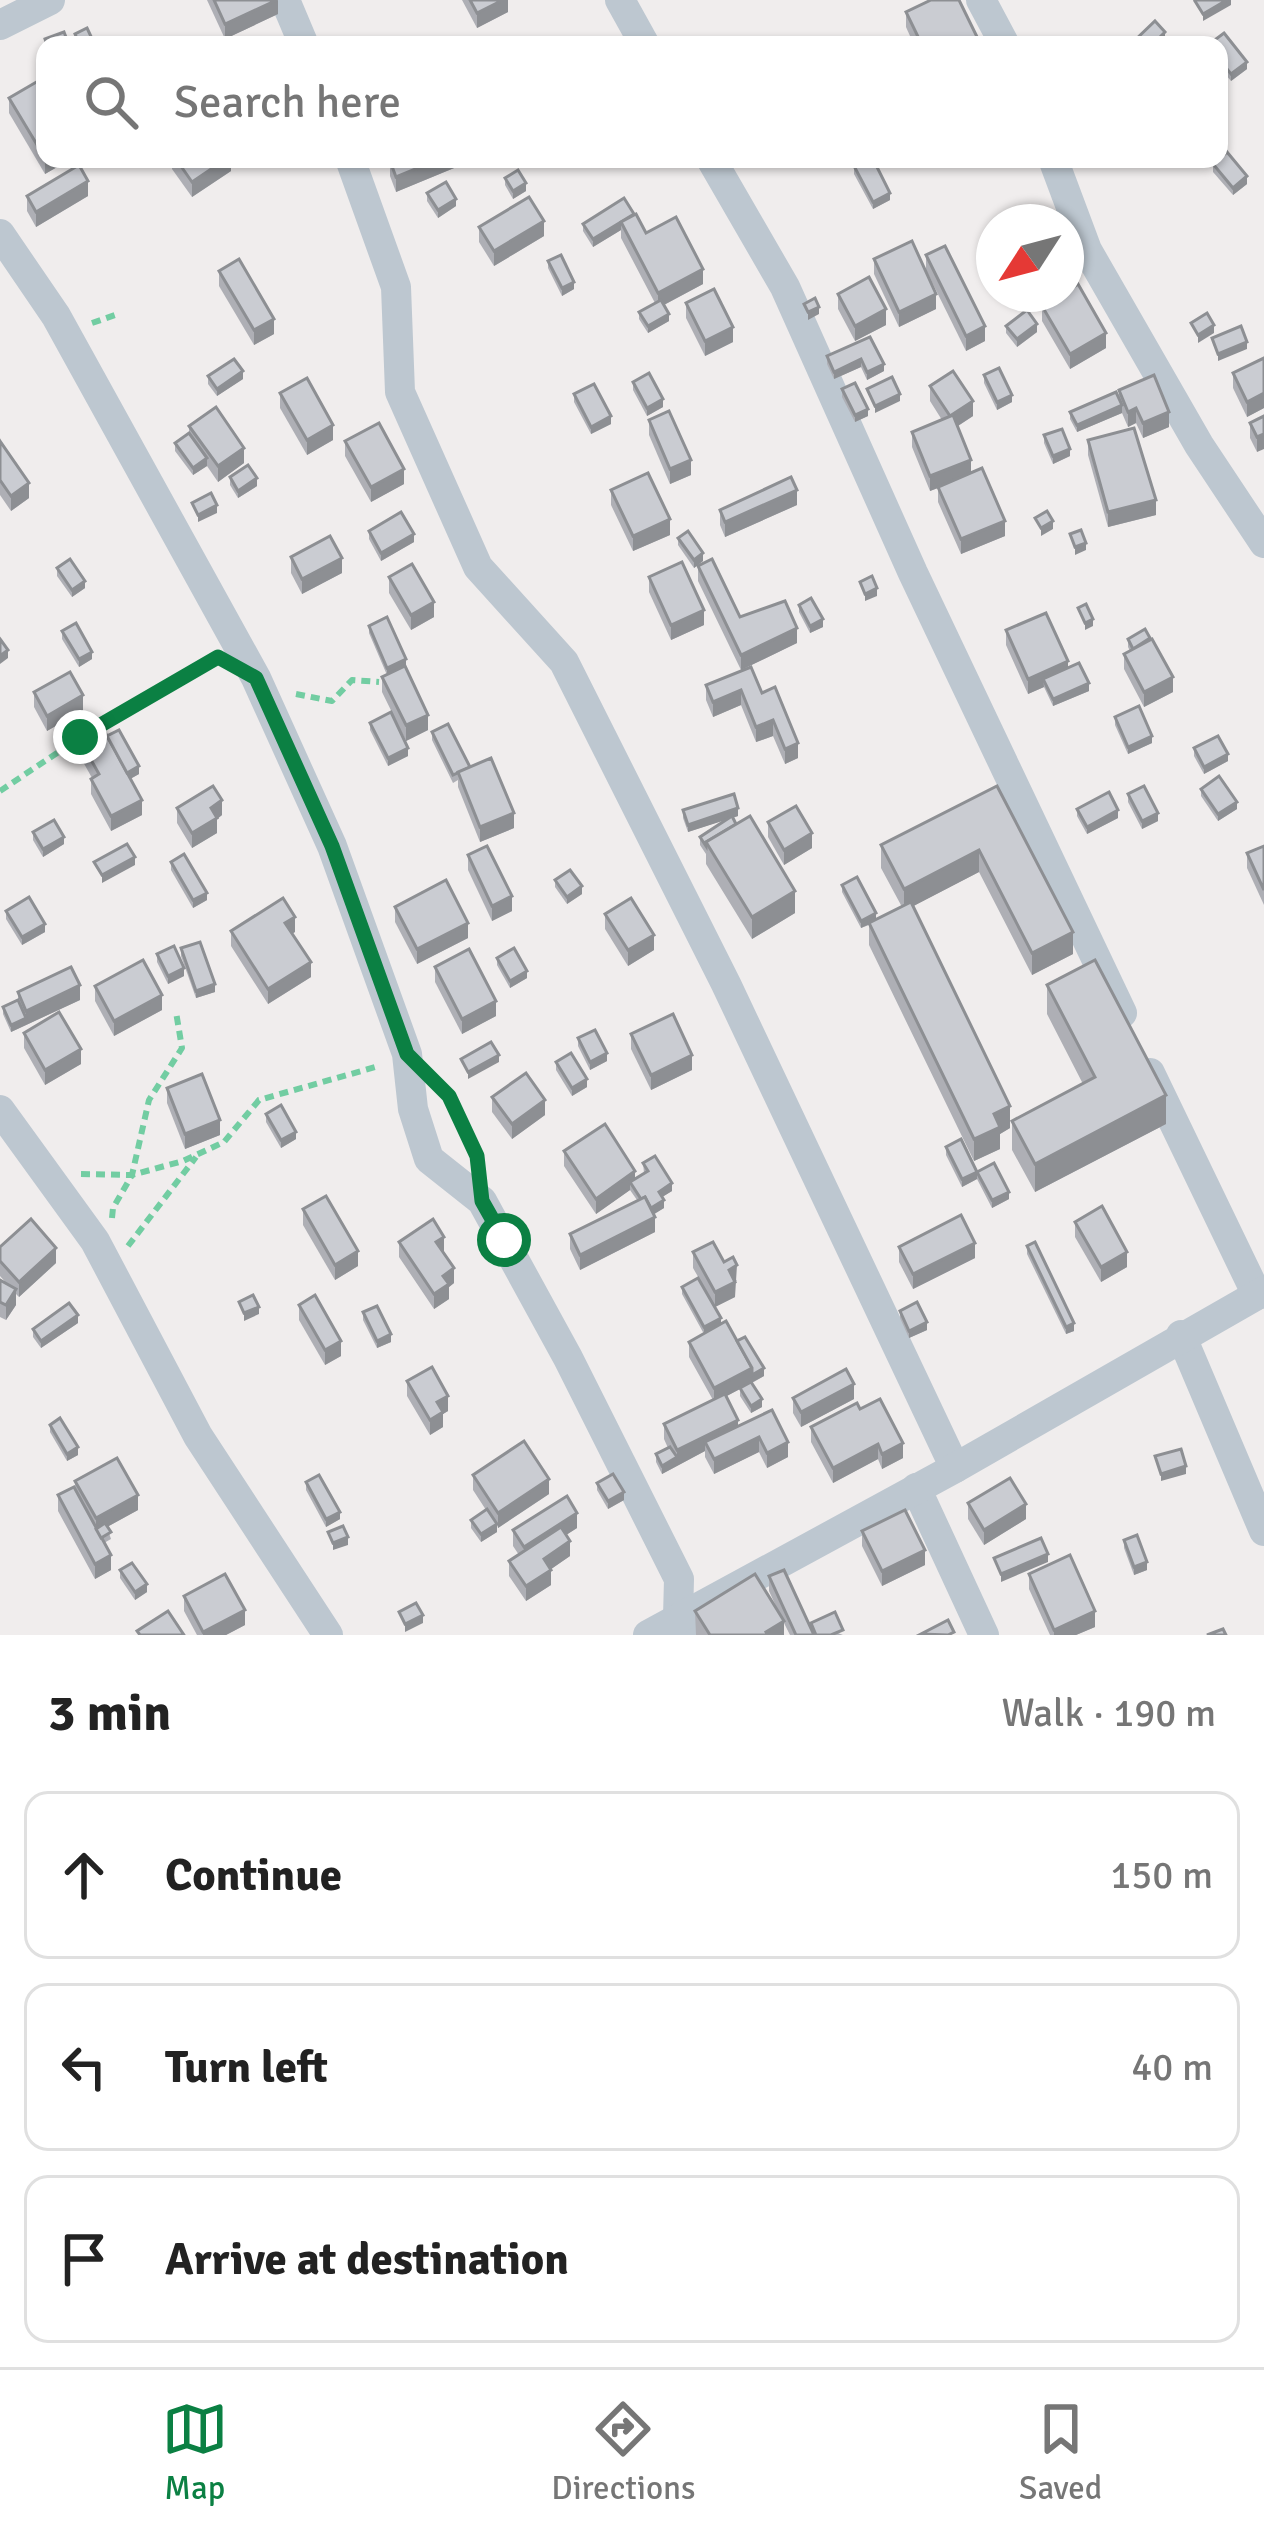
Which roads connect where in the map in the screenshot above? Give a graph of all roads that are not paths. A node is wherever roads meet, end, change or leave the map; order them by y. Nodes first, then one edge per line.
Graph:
1 (50, 0) edge
2 (285, 0) edge
3 (620, 0) edge
4 (981, 0) edge
5 (0, 25) edge
6 (300, 36) edge
7 (641, 36) edge
8 (1000, 36) edge
9 (353, 168) edge
10 (716, 168) edge
11 (1056, 168) edge
12 (0, 234) edge
13 (1264, 544) edge
14 (0, 1110) edge
15 (1260, 1293) edge
16 (1181, 1335) junction
17 (955, 1468) junction
18 (916, 1489) junction
19 (1264, 1531) edge
20 (681, 1626) edge
21 (328, 1635) edge
22 (648, 1635) edge
23 (984, 1635) edge

1 - 5 street
2 - 6 street
3 - 7 street
4 - 8 street
9 - 17 street
10 - 15 street
11 - 13 street
12 - 20 street
14 - 21 street
15 - 16 street
16 - 17 street
16 - 19 street
17 - 18 street
18 - 20 street
18 - 23 street
20 - 22 street

